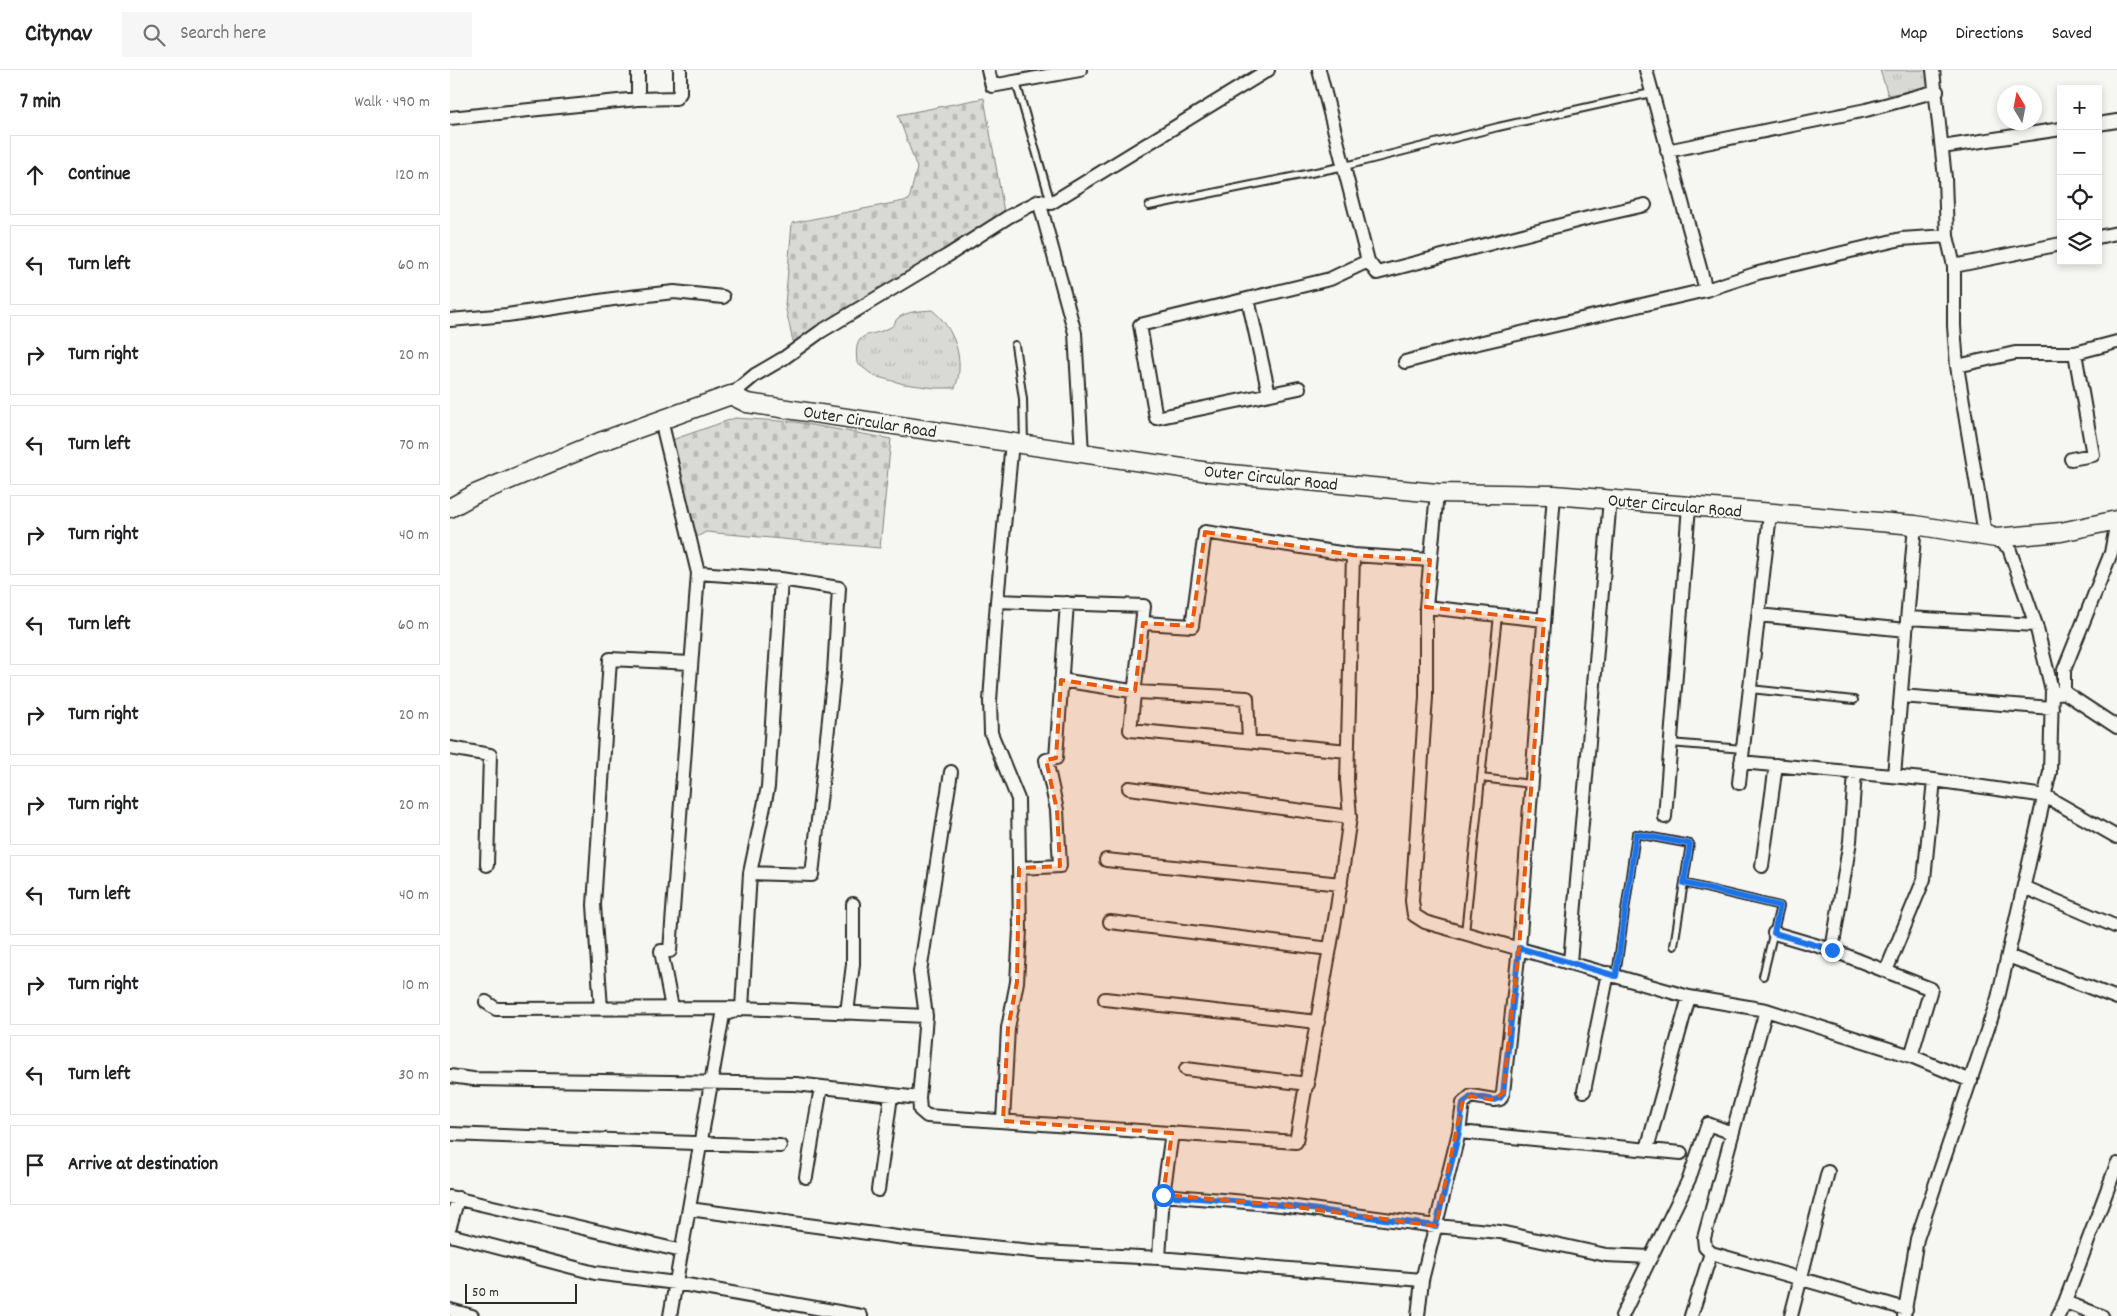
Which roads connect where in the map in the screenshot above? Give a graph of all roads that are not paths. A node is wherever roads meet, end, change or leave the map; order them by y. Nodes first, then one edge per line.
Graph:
1 (638, 70) edge
2 (680, 70) edge
3 (988, 70) edge
4 (1080, 70) edge
5 (1245, 70) edge
6 (1268, 70) edge
7 (1320, 70) edge
8 (1646, 70) edge
9 (1933, 70) edge
10 (1016, 82) junction
11 (1247, 83) junction
12 (1937, 91) junction
13 (1651, 93) junction
14 (638, 99) junction
15 (450, 118) edge
16 (2117, 121) edge
17 (2102, 123) edge
18 (2057, 131) edge
19 (1942, 147) junction
20 (1668, 151) junction
21 (1345, 166) junction
22 (1045, 202) junction
23 (1644, 205) dead end
24 (1149, 206) dead end
25 (2117, 233) edge
26 (1947, 236) junction
27 (2102, 236) edge
28 (2057, 245) edge
29 (1368, 261) junction
30 (1954, 266) junction
31 (1706, 290) junction
32 (723, 297) dead end
33 (1248, 299) junction
34 (450, 320) edge
35 (2117, 342) edge
36 (1015, 345) dead end
37 (2075, 353) junction
38 (1405, 362) dead end
39 (1958, 366) junction
40 (1299, 388) dead end
41 (1269, 394) junction
42 (731, 395) junction
43 (660, 420) junction
44 (1018, 444) junction
45 (1082, 453) junction
46 (2070, 459) dead end
47 (1437, 493) junction
48 (1554, 495) junction
49 (1610, 499) junction
50 (1689, 506) junction
51 (450, 508) edge
52 (1770, 514) junction
53 (2117, 521) edge
54 (1914, 525) junction
55 (1996, 538) junction
56 (1353, 555) junction
57 (1430, 560) junction
58 (698, 573) junction
59 (781, 579) junction
60 (997, 601) junction
61 (1067, 604) junction
62 (1426, 607) junction
63 (1498, 615) junction
64 (1758, 615) junction
65 (1544, 620) junction
66 (1142, 623) junction
67 (1907, 624) junction
68 (2036, 625) junction
69 (691, 663) junction
70 (1061, 680) junction
71 (1750, 689) junction
72 (1135, 691) junction
73 (2058, 693) junction
74 (1901, 696) junction
75 (1854, 700) dead end
76 (2052, 708) junction
77 (2117, 727) edge
78 (1249, 741) junction
79 (1670, 743) junction
80 (450, 748) edge
81 (1348, 751) junction
82 (1742, 756) junction
83 (1776, 765) junction
84 (951, 772) dead end
85 (1856, 773) junction
86 (1894, 776) junction
87 (1481, 778) junction
88 (1934, 780) junction
89 (1739, 783) dead end
90 (1531, 784) junction
91 (1129, 788) dead end
92 (2045, 796) junction
93 (1350, 817) junction
94 (1665, 817) dead end
95 (2117, 837) edge
96 (1106, 860) dead end
97 (487, 865) dead end
98 (1762, 866) dead end
99 (1019, 868) junction
100 (750, 873) junction
101 (1684, 883) junction
102 (1340, 884) junction
103 (2024, 887) junction
104 (853, 904) dead end
105 (1110, 922) dead end
106 (2117, 927) edge
107 (1465, 933) junction
108 (1774, 933) junction
109 (1674, 946) dead end
110 (1519, 948) junction
111 (1330, 949) junction
112 (1832, 950) junction
113 (2008, 956) junction
114 (1570, 962) junction
115 (1886, 972) junction
116 (1612, 974) junction
117 (1763, 976) dead end
118 (1689, 998) junction
119 (2117, 998) edge
120 (1106, 999) dead end
121 (486, 1002) dead end
122 (672, 1008) junction
123 (742, 1008) junction
124 (601, 1009) junction
125 (1766, 1010) junction
126 (847, 1013) junction
127 (926, 1016) junction
128 (1318, 1022) junction
129 (1911, 1056) junction
130 (1186, 1069) dead end
131 (450, 1076) edge
132 (1971, 1081) junction
133 (712, 1082) junction
134 (1308, 1084) junction
135 (821, 1087) junction
136 (1584, 1090) dead end
137 (891, 1096) junction
138 (918, 1098) junction
139 (1003, 1121) junction
140 (1459, 1132) junction
141 (1732, 1133) junction
142 (450, 1134) edge
143 (1172, 1134) junction
144 (701, 1143) junction
145 (780, 1146) dead end
146 (1647, 1149) junction
147 (1681, 1153) dead end
148 (2117, 1164) edge
149 (1828, 1172) dead end
150 (806, 1177) dead end
151 (878, 1190) dead end
152 (1163, 1195) junction
153 (454, 1198) edge
154 (690, 1209) junction
155 (450, 1226) edge
156 (1436, 1226) junction
157 (450, 1235) edge
158 (682, 1251) junction
159 (1711, 1253) junction
160 (1651, 1257) junction
161 (1158, 1258) junction
162 (1422, 1280) junction
163 (1800, 1280) junction
164 (676, 1283) junction
165 (2064, 1302) junction
166 (450, 1310) edge
167 (1905, 1312) edge
168 (472, 1316) edge
169 (670, 1316) edge
170 (861, 1316) edge
171 (1418, 1316) edge
172 (1622, 1316) edge
173 (1691, 1316) edge
174 (1791, 1316) edge
175 (2058, 1316) edge
176 (2102, 1316) edge

1 - 14 street
2 - 14 street
3 - 10 street
4 - 10 street
5 - 11 street
6 - 11 street
7 - 21 street
8 - 13 street
9 - 12 street
10 - 22 lane
11 - 22 street
12 - 19 street
12 - 20 street
13 - 20 street
13 - 21 lane
14 - 15 street
16 - 17 street
18 - 19 street
19 - 26 street
20 - 31 street
21 - 24 lane
21 - 29 street
22 - 42 street
22 - 45 street
23 - 29 street
25 - 27 street
26 - 30 street
26 - 31 street
28 - 30 street
29 - 33 street
30 - 39 street
31 - 38 street
32 - 34 street
33 - 41 street
33 - 41 street
35 - 37 street
36 - 44 lane
37 - 39 street
37 - 46 street
39 - 55 street
40 - 41 street
42 - 43 main road
42 - 44 main road, Outer Circular Road
43 - 51 main road
43 - 58 street
44 - 45 main road, Outer Circular Road
44 - 60 street
45 - 47 main road, Outer Circular Road
47 - 48 main road, Outer Circular Road
47 - 57 street
48 - 49 main road, Outer Circular Road
48 - 65 street
49 - 50 main road, Outer Circular Road
49 - 114 street
50 - 52 main road, Outer Circular Road
50 - 79 street
52 - 54 main road, Outer Circular Road
52 - 64 street
53 - 55 main road, Outer Circular Road
53 - 73 street
54 - 55 main road, Outer Circular Road
54 - 67 street
55 - 68 street
56 - 57 street
56 - 66 street
56 - 81 street
57 - 62 street
58 - 59 street
58 - 69 street
59 - 100 street
59 - 100 street
60 - 61 street
60 - 99 street
61 - 66 street
61 - 70 street
62 - 63 street
62 - 107 street
63 - 65 street
63 - 87 lane
64 - 67 street
64 - 71 street
65 - 90 street
66 - 72 street
67 - 68 street
67 - 74 street
68 - 73 street
69 - 122 street
69 - 124 street
70 - 72 street
70 - 99 street
71 - 75 lane
71 - 82 street
72 - 78 street
72 - 78 street
73 - 76 street
73 - 77 street
74 - 76 street
74 - 86 street
76 - 92 street
78 - 81 street
79 - 82 lane
79 - 94 street
80 - 97 street
81 - 93 street
82 - 83 street
82 - 89 street
83 - 85 street
83 - 98 street
84 - 127 street
85 - 86 street
85 - 112 street
86 - 88 street
87 - 90 lane
87 - 107 lane
88 - 92 street
88 - 115 street
90 - 110 street
91 - 93 street
92 - 95 street
92 - 103 street
93 - 102 street
96 - 102 street
99 - 139 street
100 - 123 street
101 - 108 lane
101 - 109 lane
101 - 116 lane
102 - 111 street
103 - 106 street
103 - 113 street
104 - 126 street
105 - 111 street
107 - 110 street
108 - 112 street
108 - 117 lane
110 - 114 street
110 - 140 street
111 - 128 street
112 - 115 street
113 - 119 street
113 - 132 street
114 - 116 street
115 - 129 street
116 - 118 street
116 - 136 street
118 - 125 street
118 - 146 street
120 - 128 street
121 - 124 street
122 - 123 street
122 - 124 street
123 - 126 street
123 - 133 street
125 - 129 street
125 - 141 street
126 - 127 street
127 - 138 street
128 - 134 street
129 - 132 street
130 - 134 street
131 - 133 street
132 - 167 street
133 - 135 street
133 - 144 street
134 - 143 street
135 - 137 street
135 - 150 street
137 - 138 street
137 - 151 street
138 - 139 street
139 - 143 street
140 - 146 street
140 - 156 street
141 - 159 street
141 - 160 street
142 - 144 street
143 - 152 street
144 - 145 street
144 - 154 street
146 - 147 street
148 - 165 street
149 - 163 street
152 - 156 street
152 - 161 street
153 - 155 street
153 - 158 street
154 - 158 street
154 - 161 street
156 - 160 street
156 - 162 street
157 - 164 street
158 - 164 street
159 - 163 street
159 - 173 street
160 - 172 street
161 - 162 street
162 - 171 street
163 - 167 street
163 - 174 street
164 - 169 street
164 - 170 street
165 - 175 street
165 - 176 street
166 - 168 street

